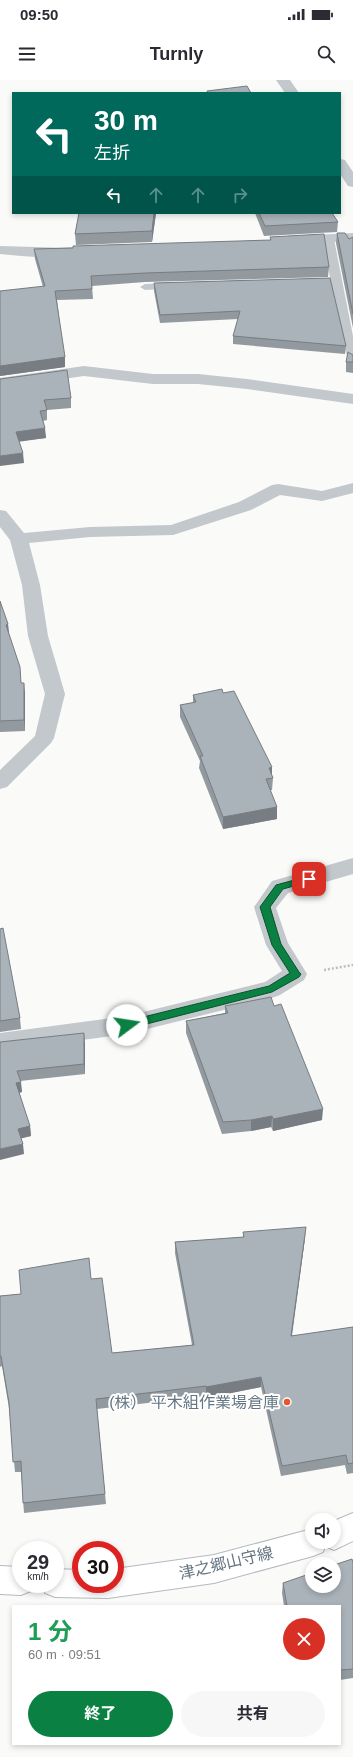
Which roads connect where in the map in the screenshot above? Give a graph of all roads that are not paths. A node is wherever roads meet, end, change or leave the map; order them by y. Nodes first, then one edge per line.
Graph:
1 (283, 80) edge
2 (291, 92) edge
3 (341, 167) edge
4 (353, 183) edge
5 (353, 237) edge
6 (329, 239) junction
7 (282, 241) edge
8 (0, 250) edge
9 (76, 250) edge
10 (336, 280) junction
11 (304, 282) edge
12 (185, 286) edge
13 (145, 287) edge
14 (353, 361) edge
15 (0, 383) edge
16 (353, 399) edge
17 (353, 488) edge
18 (0, 515) edge
19 (19, 539) junction
20 (0, 782) edge
21 (353, 866) edge
22 (0, 1042) edge
23 (353, 1526) edge
24 (341, 1532) edge
25 (305, 1544) edge
26 (0, 1580) edge
27 (12, 1581) edge
28 (124, 1582) edge

1 - 2 street
3 - 4 street
5 - 6 street
6 - 7 street
6 - 10 lane
8 - 9 street
10 - 11 lane
10 - 14 lane
12 - 13 lane
15 - 16 street
17 - 19 street
18 - 19 street
19 - 20 street
21 - 22 street
23 - 24 main road
25 - 28 main road, 津之郷山守線
26 - 27 main road

